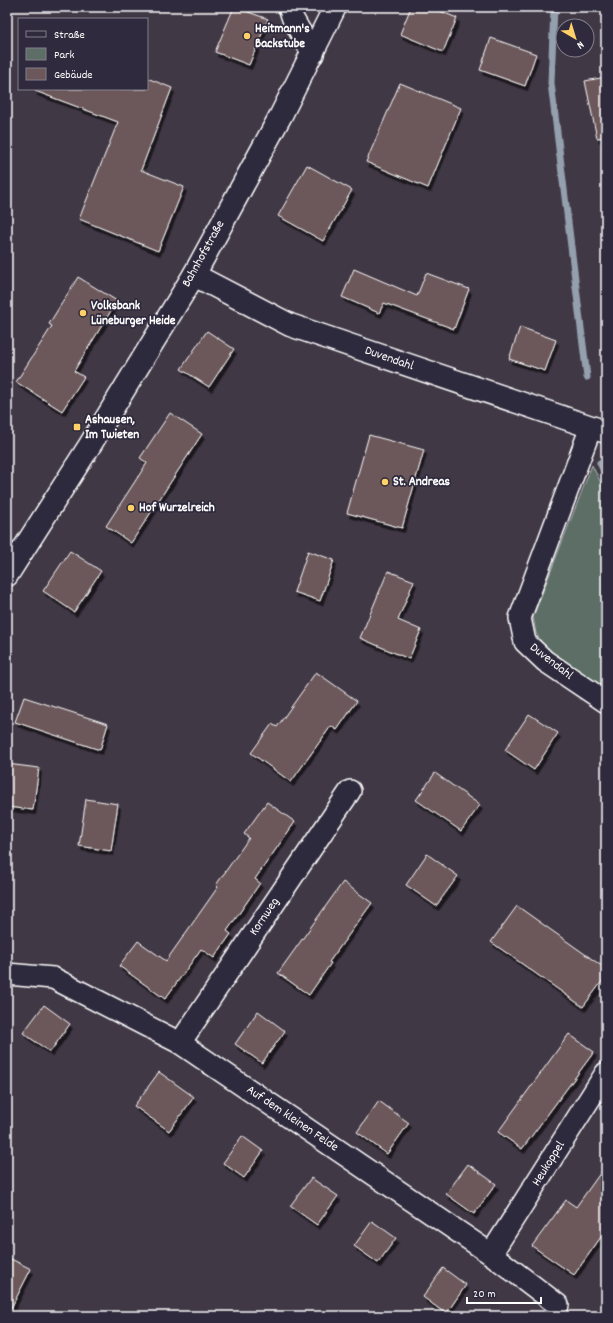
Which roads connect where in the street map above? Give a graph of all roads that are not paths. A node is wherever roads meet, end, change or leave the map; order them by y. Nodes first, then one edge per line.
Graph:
1 (289, 7) edge
2 (335, 7) edge
3 (313, 54) junction
4 (194, 275) junction
5 (598, 430) edge
6 (7, 575) edge
7 (606, 702) edge
8 (350, 791) dead end
9 (7, 974) edge
10 (180, 1043) junction
11 (606, 1073) edge
12 (491, 1254) junction
13 (558, 1305) dead end

1 - 3 street
2 - 3 street, Bahnhofstraße
3 - 4 street, Bahnhofstraße
4 - 5 street, Duvendahl
4 - 6 street, Bahnhofstraße
5 - 7 street, Duvendahl
8 - 10 street, Kornweg
9 - 10 street, Auf dem kleinen Felde
10 - 12 street, Auf dem kleinen Felde
11 - 12 street, Heukoppel
12 - 13 street, Auf dem kleinen Felde

